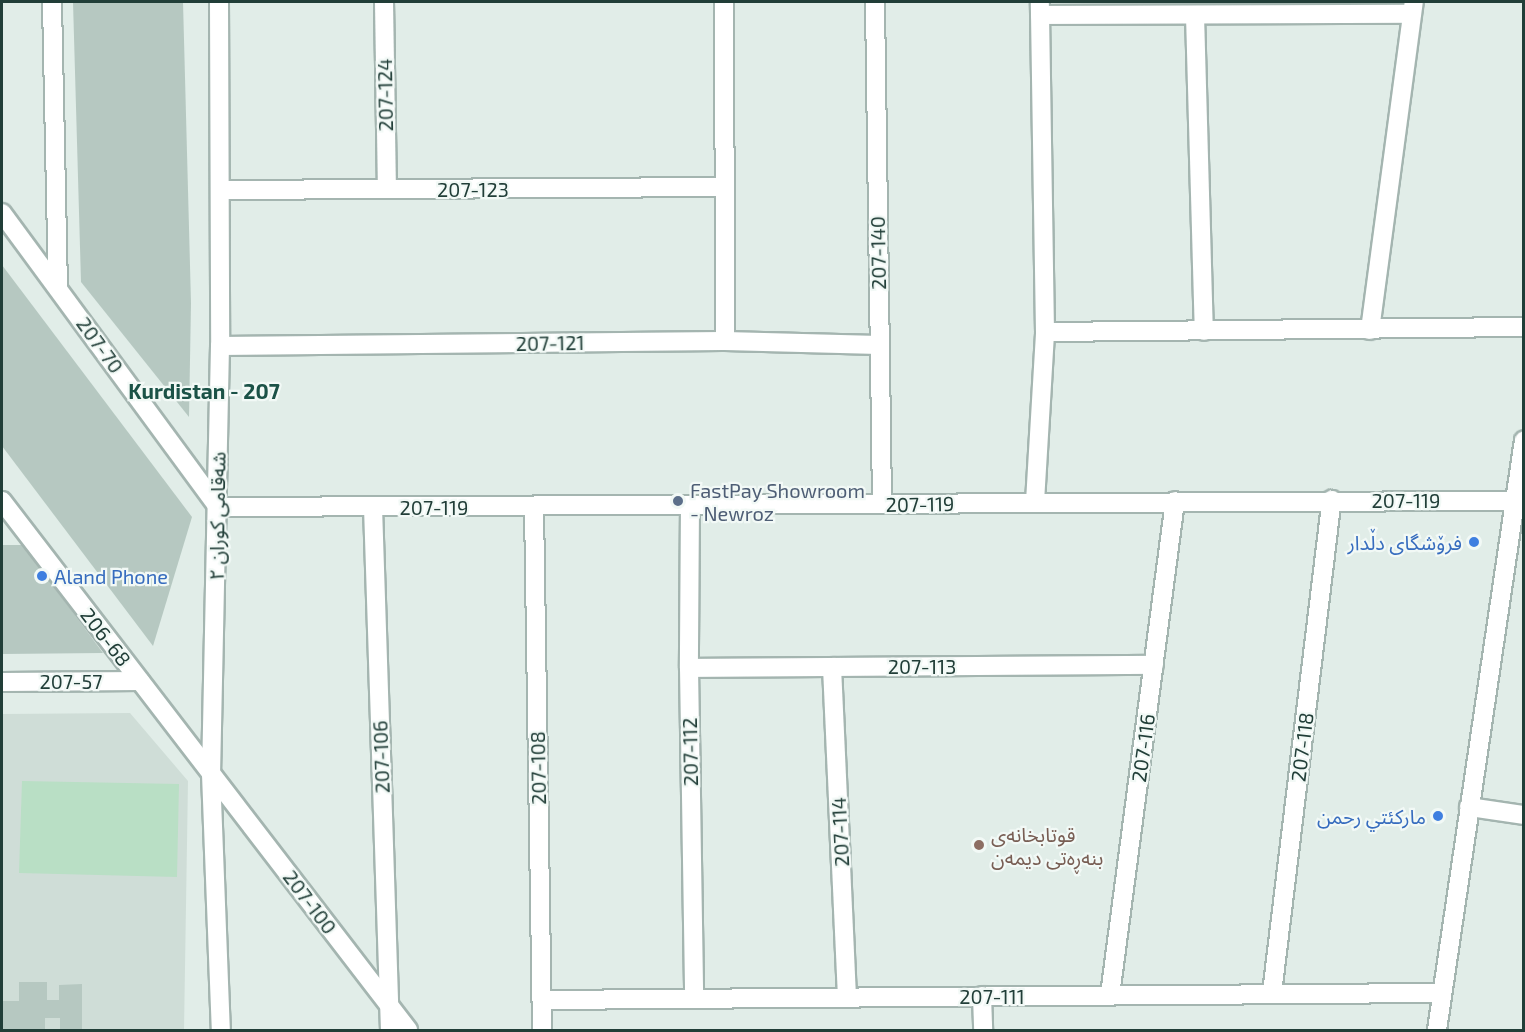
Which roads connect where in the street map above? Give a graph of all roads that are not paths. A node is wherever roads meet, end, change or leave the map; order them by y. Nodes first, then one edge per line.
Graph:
1 (52, 2) edge
2 (219, 2) edge
3 (384, 2) edge
4 (724, 2) edge
5 (875, 2) edge
6 (1040, 8) edge
7 (1413, 8) edge
8 (1195, 15) junction
9 (725, 187) junction
10 (387, 189) junction
11 (221, 190) junction
12 (2, 213) edge
13 (58, 286) junction
14 (1524, 327) edge
15 (1370, 330) junction
16 (1204, 331) junction
17 (1045, 332) junction
18 (724, 341) junction
19 (879, 345) junction
20 (220, 346) junction
21 (1524, 440) edge
22 (1332, 500) junction
23 (2, 501) edge
24 (1175, 501) junction
25 (1515, 501) junction
26 (1035, 502) junction
27 (882, 504) junction
28 (534, 506) junction
29 (690, 506) junction
30 (218, 507) junction
31 (373, 507) junction
32 (9, 520) edge
33 (1154, 665) junction
34 (832, 667) junction
35 (689, 668) junction
36 (140, 681) junction
37 (2, 682) edge
38 (211, 774) junction
39 (1470, 807) junction
40 (1524, 815) edge
41 (1272, 993) junction
42 (1442, 993) junction
43 (1110, 995) junction
44 (982, 996) junction
45 (847, 997) junction
46 (694, 998) junction
47 (542, 1000) junction
48 (390, 1006) junction
49 (221, 1030) edge
50 (390, 1030) edge
51 (408, 1030) edge
52 (542, 1030) edge
53 (983, 1030) edge
54 (1437, 1030) edge

1 - 13 street
2 - 11 street, شەقامی کوران ٢
3 - 10 street, 207-124
4 - 9 street
5 - 19 street, 207-140
6 - 8 street
6 - 17 street
7 - 8 street
7 - 15 street
8 - 16 street
9 - 10 street, 207-123
9 - 18 street
10 - 11 street, 207-123
11 - 20 street, شەقامی کوران ٢
12 - 13 street, 207-70
13 - 30 street, 207-70
14 - 15 street
15 - 16 street
16 - 17 street
17 - 26 street
18 - 19 street, 207-121
18 - 20 street, 207-121
19 - 27 street, 207-140
20 - 30 street, شەقامی کوران ٢
21 - 25 street
22 - 24 street, 207-119
22 - 25 street, 207-119
22 - 41 street, 207-118
23 - 32 street, 206-68
24 - 26 street, 207-119
24 - 33 street, 207-116
25 - 39 street
26 - 27 street, 207-119
27 - 29 street, 207-119
28 - 29 street, 207-119
28 - 31 street, 207-119
28 - 47 street, 207-108
29 - 35 street, 207-112
30 - 31 street, 207-119
30 - 38 street, شەقامی کوران ٢
31 - 48 street, 207-106
32 - 36 street, 206-68
33 - 34 street, 207-113
33 - 43 street, 207-116
34 - 35 street, 207-113
34 - 45 street, 207-114
35 - 46 street, 207-112
36 - 37 street, 207-57
36 - 38 street, 206-68
38 - 48 street, 207-100
38 - 49 street, شەقامی کوران ٢
39 - 40 street
39 - 42 street
41 - 42 street, 207-111
41 - 43 street, 207-111
42 - 54 street
43 - 44 street, 207-111
44 - 45 street, 207-111
44 - 53 street
45 - 46 street, 207-111
46 - 47 street, 207-111
47 - 52 street, 207-108
48 - 50 street, 207-106
48 - 51 street, 207-100

